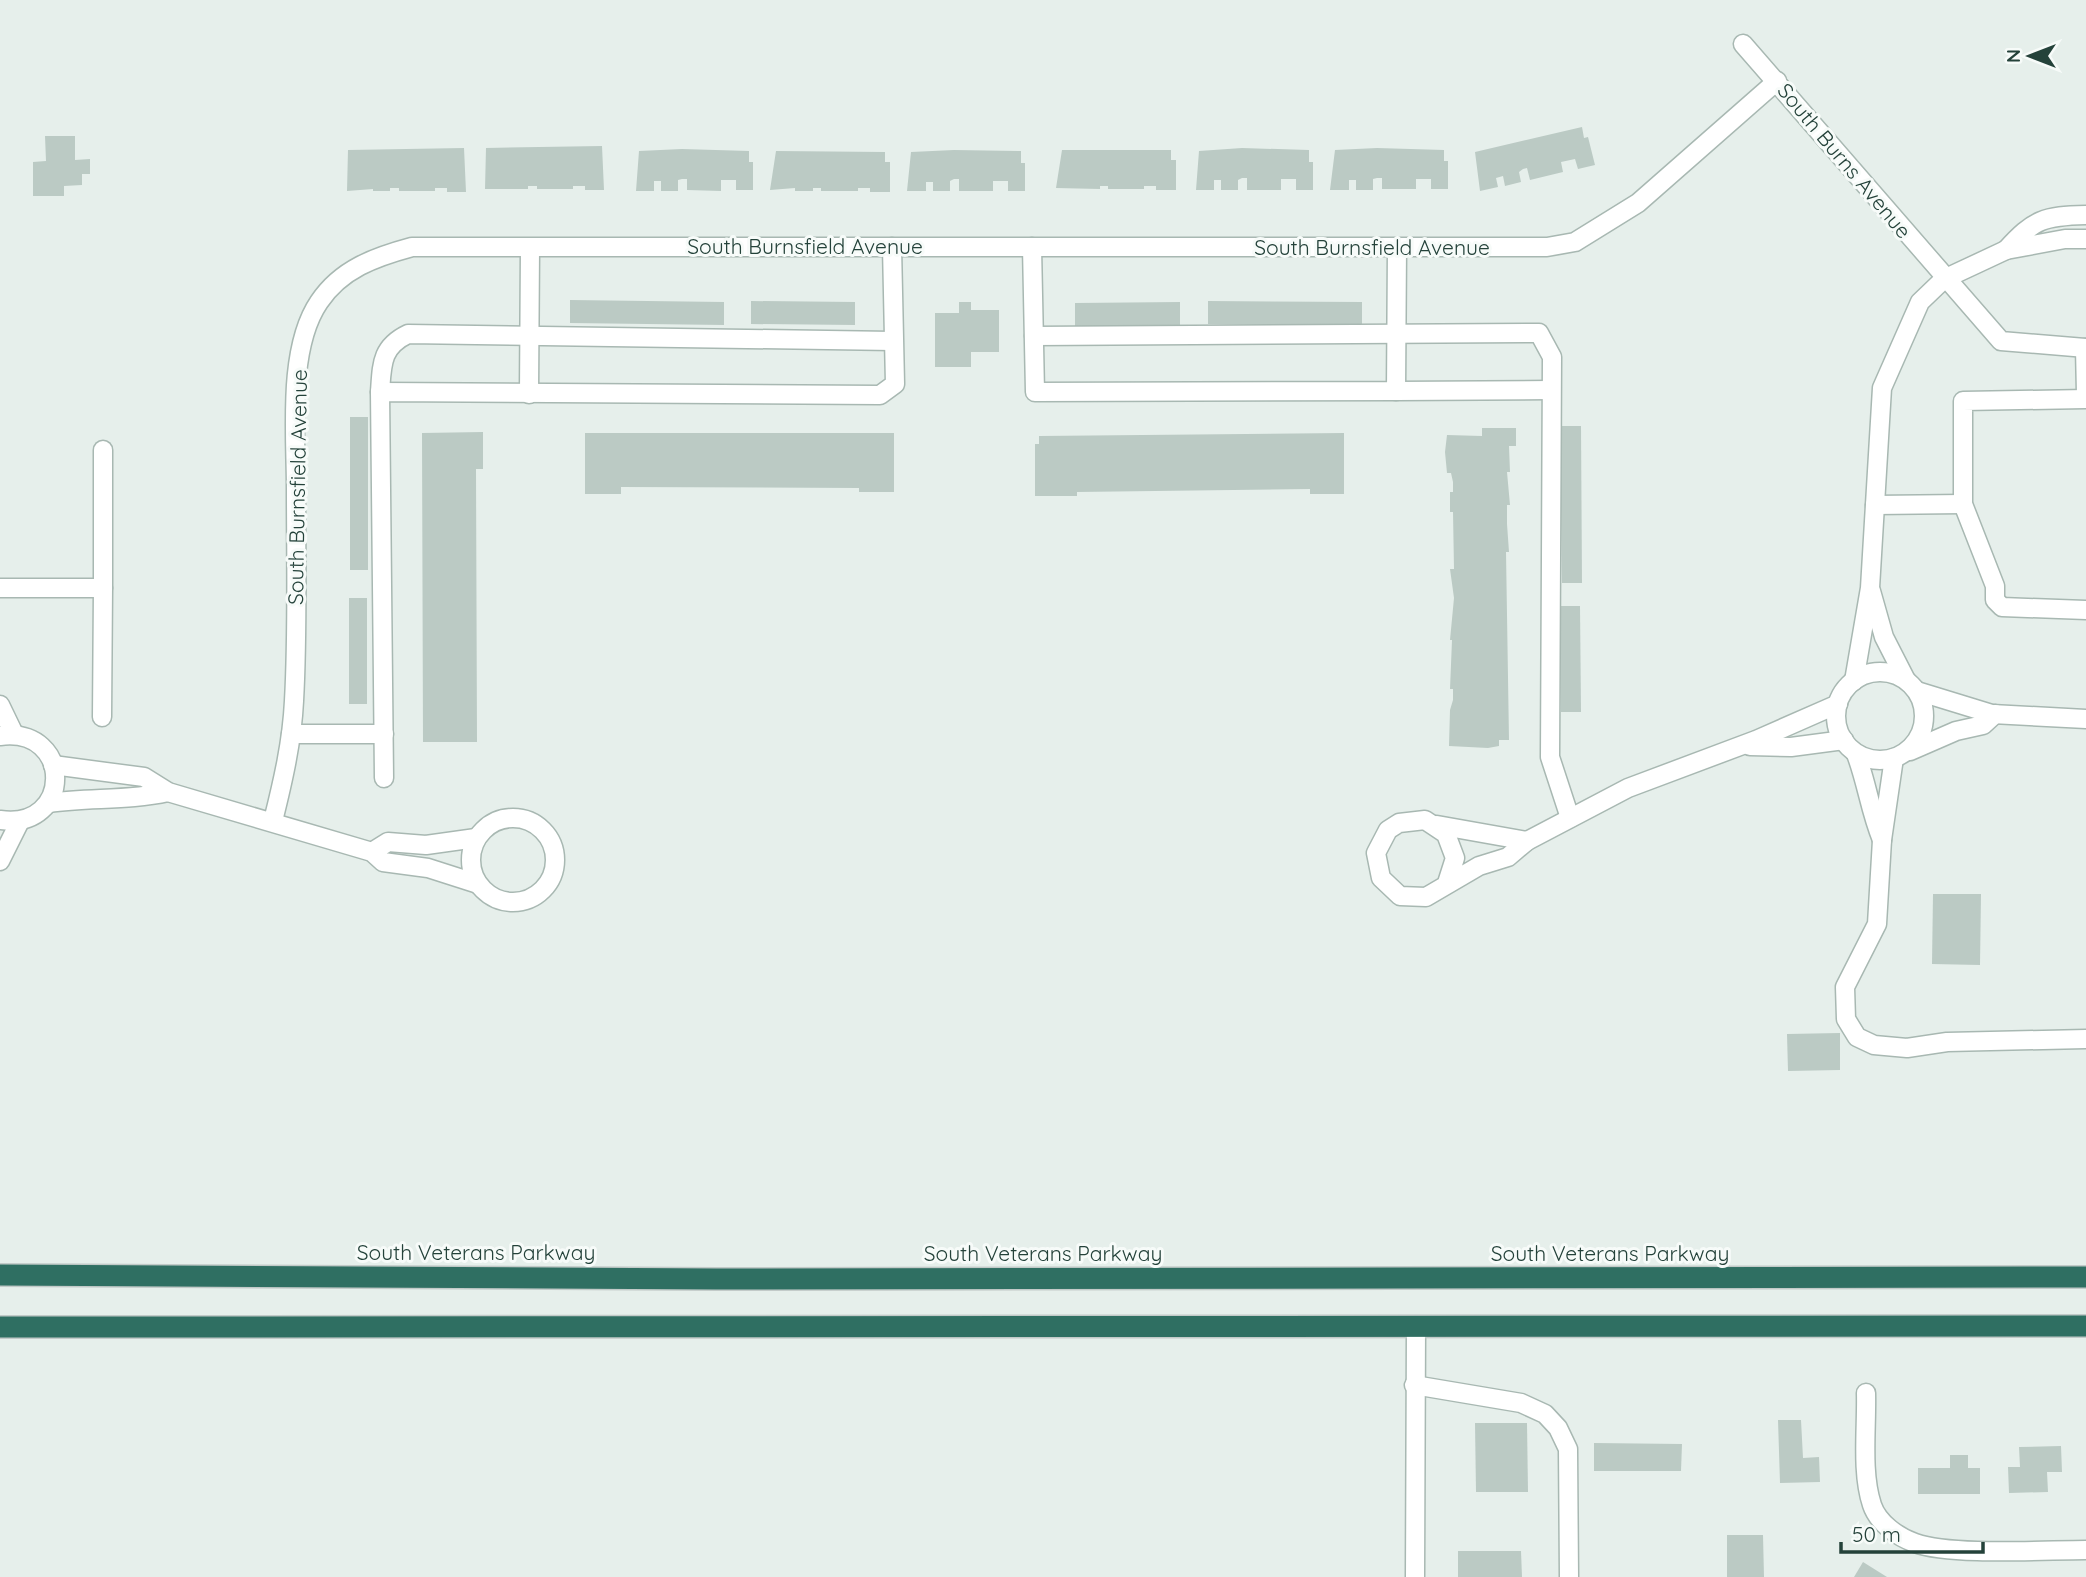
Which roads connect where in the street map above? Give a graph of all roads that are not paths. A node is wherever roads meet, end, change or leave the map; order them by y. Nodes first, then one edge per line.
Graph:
1 (1743, 44) dead end
2 (1777, 81) junction
3 (2086, 215) edge
4 (2086, 239) edge
5 (892, 247) junction
6 (1032, 247) junction
7 (1397, 247) junction
8 (530, 248) junction
9 (2006, 250) junction
10 (1944, 279) junction
11 (529, 335) junction
12 (1398, 335) junction
13 (1034, 336) junction
14 (893, 341) junction
15 (2085, 348) edge
16 (1552, 390) junction
17 (1396, 391) junction
18 (380, 392) junction
19 (529, 394) junction
20 (2086, 396) edge
21 (103, 450) dead end
22 (1963, 504) junction
23 (1875, 505) junction
24 (0, 588) edge
25 (103, 588) junction
26 (1870, 588) junction
27 (2086, 610) edge
28 (1854, 681) junction
29 (1911, 686) junction
30 (1838, 704) junction
31 (0, 705) edge
32 (1996, 715) junction
33 (102, 717) dead end
34 (2086, 719) edge
35 (291, 734) junction
36 (384, 734) junction
37 (7, 735) edge
38 (1740, 746) junction
39 (1850, 747) junction
40 (1898, 756) junction
41 (53, 765) junction
42 (384, 778) dead end
43 (168, 792) junction
44 (49, 803) junction
45 (1570, 818) junction
46 (0, 820) edge
47 (20, 821) junction
48 (273, 821) junction
49 (1437, 825) junction
50 (476, 838) junction
51 (1882, 840) junction
52 (1527, 841) junction
53 (372, 852) junction
54 (0, 861) edge
55 (1447, 883) junction
56 (478, 884) junction
57 (2086, 1039) edge
58 (0, 1275) edge
59 (2086, 1277) edge
60 (2086, 1326) edge
61 (0, 1327) edge
62 (1416, 1327) junction
63 (1414, 1385) junction
64 (1866, 1393) dead end
65 (2086, 1550) edge
66 (1415, 1577) edge
67 (1569, 1577) edge

1 - 2 street, South Burns Avenue
2 - 7 street, South Burnsfield Avenue
2 - 10 street, South Burns Avenue
3 - 9 street
4 - 9 street
5 - 6 street, South Burnsfield Avenue
5 - 8 street, South Burnsfield Avenue
5 - 14 street
6 - 7 street, South Burnsfield Avenue
6 - 13 street
7 - 12 street
8 - 11 street
8 - 35 street, South Burnsfield Avenue
9 - 10 street
10 - 15 street, South Burns Avenue
10 - 23 street
11 - 14 street
11 - 18 street
11 - 19 street
12 - 13 street
12 - 16 street
12 - 17 street
13 - 17 street
14 - 19 street
15 - 20 street
16 - 17 street
16 - 45 street
18 - 19 street
18 - 36 street
20 - 22 street
21 - 25 street
22 - 23 street
22 - 27 street
23 - 26 street
24 - 25 street
25 - 33 street
26 - 28 street
26 - 29 street
28 - 29 street
28 - 30 street
29 - 32 street
29 - 40 street
30 - 38 street
30 - 39 street
31 - 37 street
32 - 34 street
32 - 40 street
35 - 36 street
35 - 48 street, South Burnsfield Avenue
36 - 42 street
37 - 41 street
38 - 39 street
38 - 45 street
39 - 40 street
39 - 51 street
40 - 51 street
41 - 43 street
41 - 44 street
43 - 44 street
43 - 48 street
44 - 47 street
45 - 52 street
46 - 47 street
47 - 54 street
48 - 53 street
49 - 52 street
49 - 55 street
49 - 55 street
50 - 53 street
50 - 56 street
50 - 56 street
51 - 57 street
52 - 55 street
53 - 56 street
58 - 59 highway, South Veterans Parkway
60 - 62 highway
61 - 62 highway
62 - 63 street
63 - 66 street
63 - 67 street
64 - 65 street

